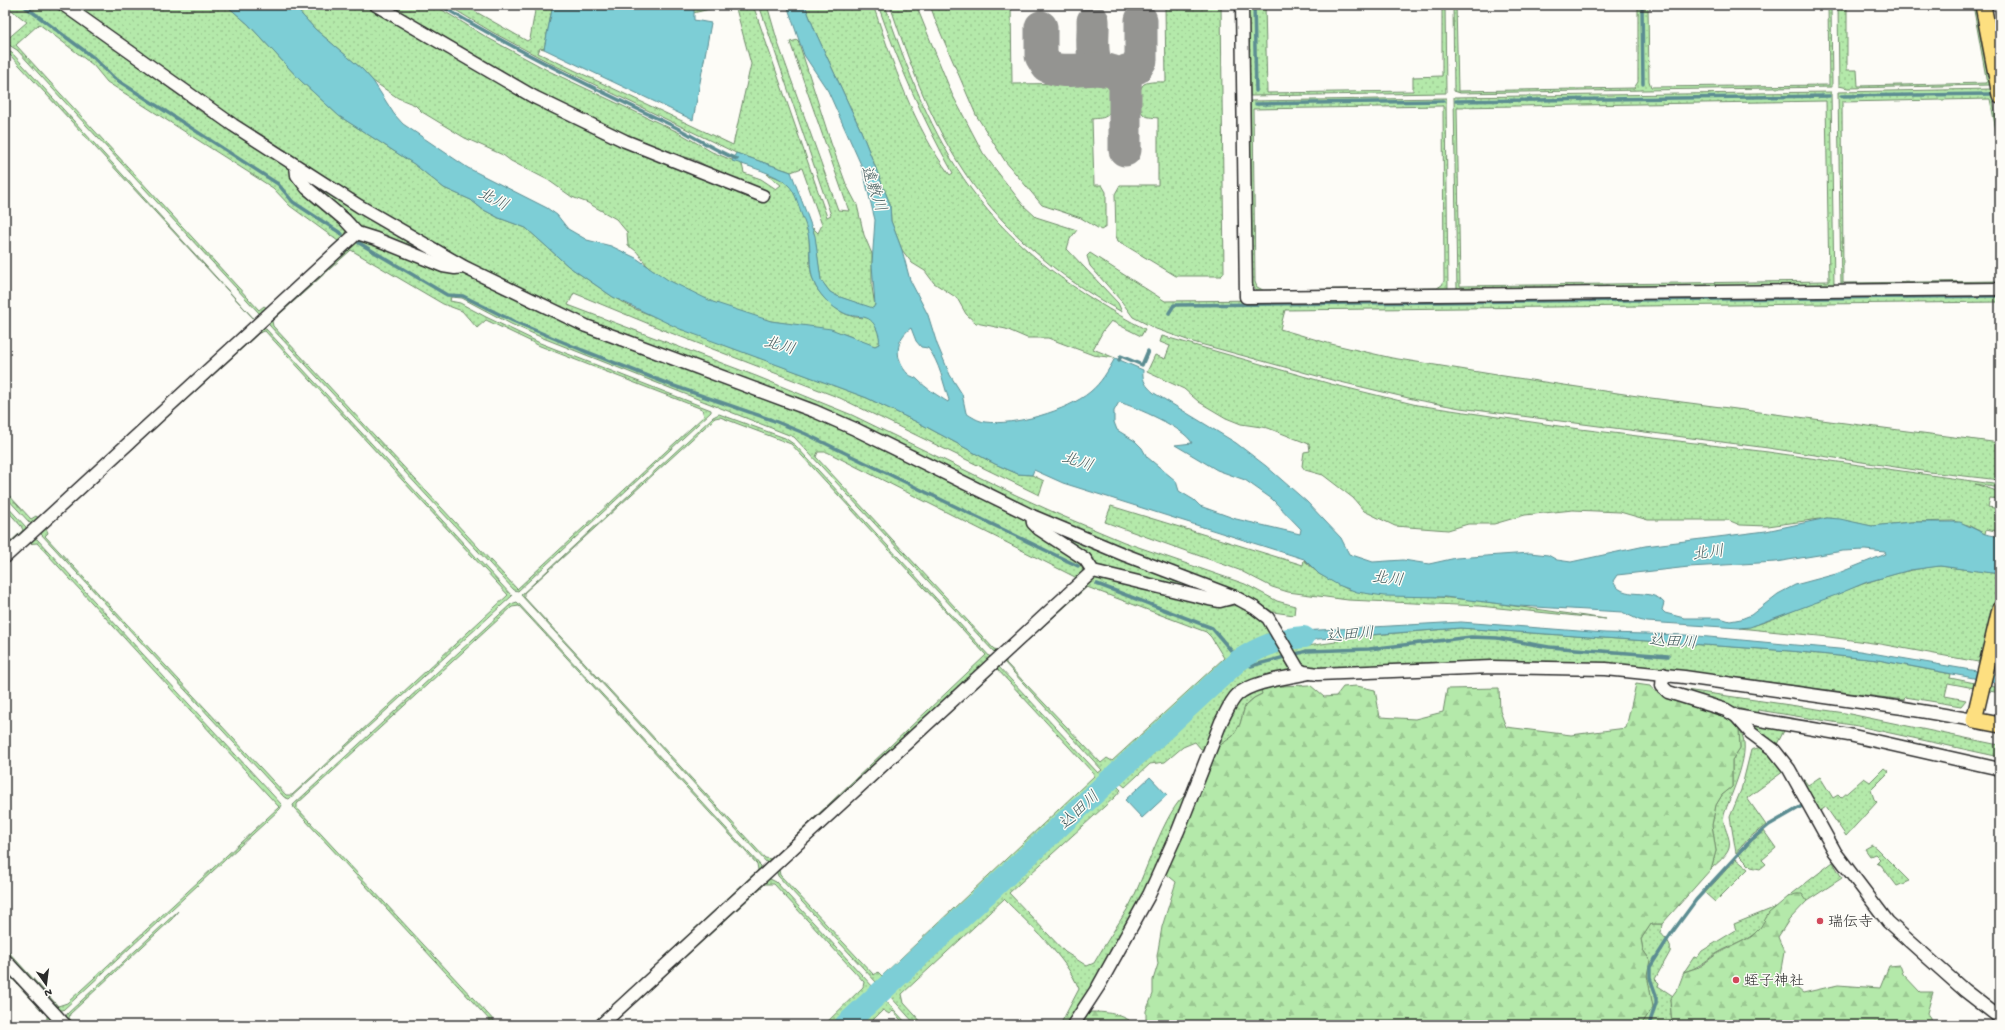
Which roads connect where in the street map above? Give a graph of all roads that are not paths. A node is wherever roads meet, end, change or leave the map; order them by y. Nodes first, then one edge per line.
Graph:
1 (64, 5) edge
2 (376, 5) edge
3 (1242, 5) edge
4 (1983, 5) edge
5 (2000, 95) edge
6 (296, 166) junction
7 (763, 196) dead end
8 (356, 233) junction
9 (464, 267) junction
10 (2000, 289) edge
11 (1032, 516) junction
12 (5, 557) edge
13 (1094, 571) junction
14 (1235, 597) junction
15 (2000, 609) edge
16 (1310, 673) junction
17 (1663, 674) junction
18 (1736, 716) junction
19 (1974, 720) junction
20 (2000, 725) edge
21 (2000, 769) edge
22 (5, 960) edge
23 (2000, 1018) edge
24 (65, 1025) edge
25 (601, 1025) edge
26 (1073, 1025) edge

1 - 6 street
2 - 7 street
3 - 10 street
4 - 5 main road
6 - 8 street
6 - 9 street
8 - 9 street
8 - 12 street
9 - 11 street
11 - 13 street
11 - 14 street
13 - 14 street
13 - 25 street
14 - 16 street
15 - 19 main road
16 - 17 street
16 - 26 street
17 - 18 street
17 - 19 street
18 - 21 street
18 - 23 street
19 - 20 main road
22 - 24 street

